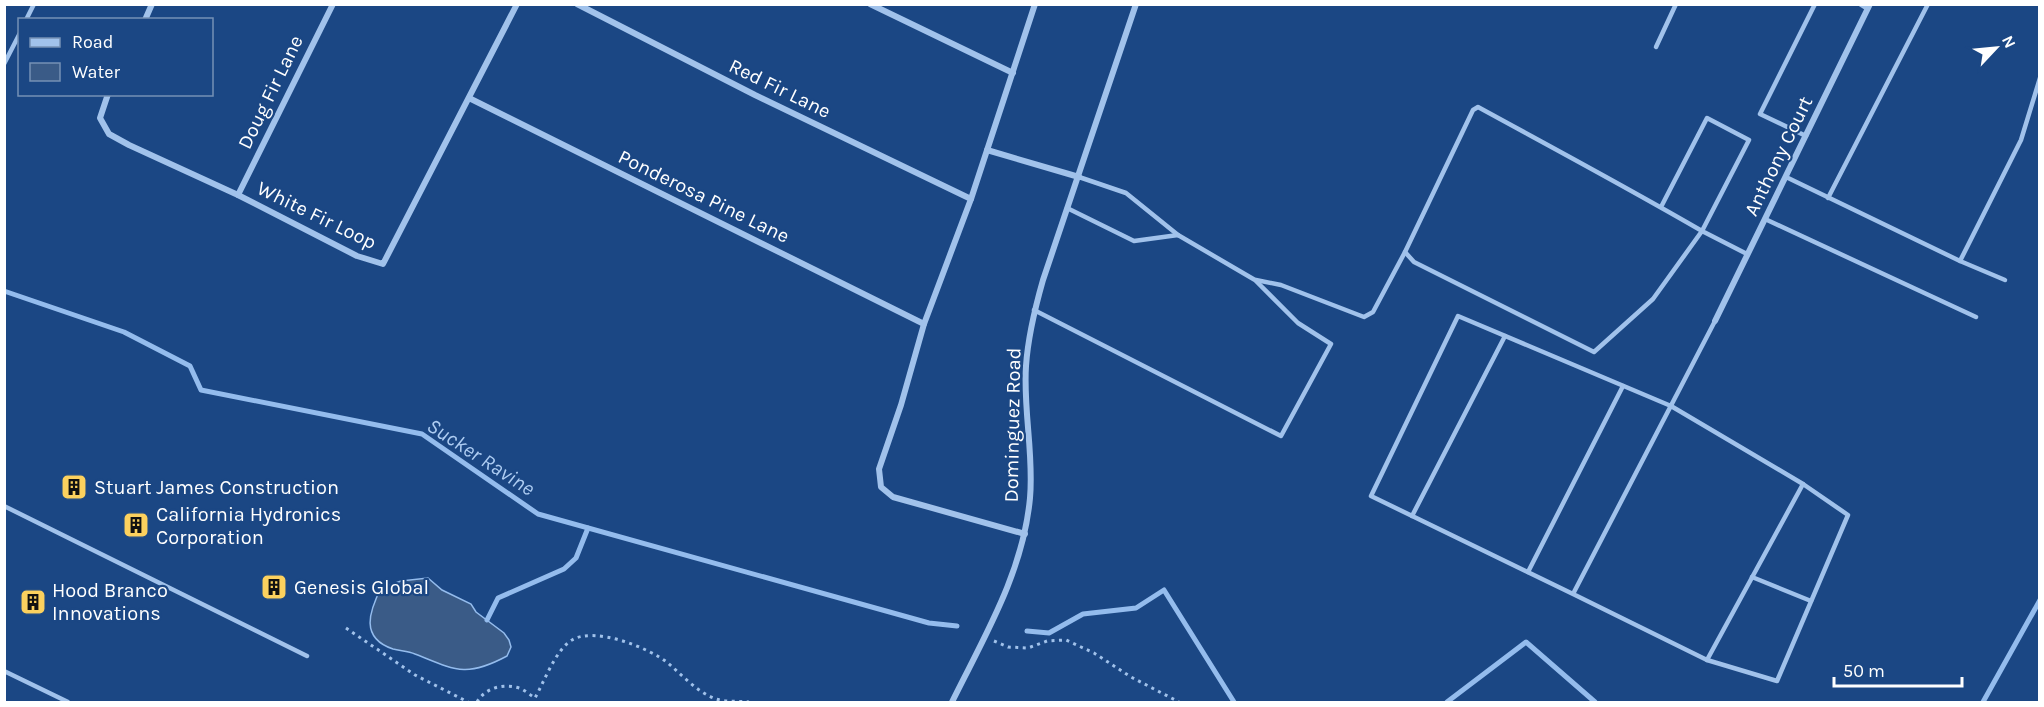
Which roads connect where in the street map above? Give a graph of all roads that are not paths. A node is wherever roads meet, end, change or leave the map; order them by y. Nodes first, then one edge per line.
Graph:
1 (34, 4) edge
2 (152, 4) edge
3 (333, 4) edge
4 (517, 4) edge
5 (577, 4) edge
6 (870, 4) edge
7 (1035, 4) edge
8 (1136, 4) edge
9 (1677, 4) edge
10 (1815, 4) edge
11 (1860, 4) edge
12 (1928, 4) edge
13 (1869, 7) edge
14 (27, 18) edge
15 (146, 18) edge
16 (18, 37) edge
17 (1656, 47) dead end
18 (4, 64) edge
19 (1013, 74) junction
20 (2040, 78) edge
21 (107, 96) edge
22 (469, 98) junction
23 (1806, 136) junction
24 (987, 150) junction
25 (1079, 177) junction
26 (1785, 177) junction
27 (238, 195) junction
28 (1827, 198) junction
29 (971, 199) junction
30 (1661, 207) junction
31 (1067, 208) junction
32 (1765, 219) junction
33 (1702, 231) junction
34 (1178, 235) junction
35 (1405, 252) junction
36 (1748, 254) junction
37 (1960, 261) junction
38 (1255, 280) junction
39 (2005, 280) dead end
40 (1034, 310) junction
41 (1976, 317) dead end
42 (1715, 321) joint
43 (924, 324) junction
44 (1505, 336) junction
45 (1623, 386) junction
46 (1671, 406) junction
47 (1803, 484) junction
48 (4, 507) edge
49 (1412, 516) junction
50 (1025, 534) junction
51 (1528, 572) junction
52 (1752, 577) junction
53 (1574, 594) junction
54 (1811, 601) junction
55 (308, 656) dead end
56 (1707, 660) junction
57 (4, 671) edge
58 (68, 702) edge
59 (952, 702) edge

1 - 14 lane
2 - 15 street
3 - 27 street, Doug Fir Lane
4 - 22 street, White Fir Loop
5 - 29 street, Red Fir Lane
6 - 19 street
7 - 19 street
8 - 25 street, Dominguez Road
9 - 17 lane
10 - 23 lane
11 - 13 lane
12 - 28 lane
13 - 23 street, Anthony Court
16 - 18 lane
19 - 24 street
20 - 37 lane
21 - 27 street, White Fir Loop
22 - 27 street, White Fir Loop
22 - 43 street, Ponderosa Pine Lane
23 - 26 street, Anthony Court
24 - 25 street
24 - 29 street
25 - 31 street, Dominguez Road
25 - 34 lane
26 - 28 lane
26 - 32 street, Anthony Court
28 - 37 lane
29 - 43 street
30 - 33 lane
30 - 33 lane
30 - 35 lane
31 - 34 lane
31 - 40 street, Dominguez Road
32 - 36 street, Anthony Court
32 - 41 lane
33 - 35 lane
33 - 36 lane
34 - 38 lane
35 - 38 lane
36 - 42 street, Anthony Court
37 - 39 lane
38 - 40 lane
40 - 50 street, Dominguez Road
42 - 46 lane
43 - 50 street
44 - 45 lane
44 - 49 lane
44 - 49 lane
45 - 46 lane
45 - 51 lane
46 - 47 lane
46 - 53 lane
47 - 52 lane
47 - 54 lane
48 - 55 lane
49 - 51 lane
50 - 59 street, Dominguez Road
51 - 53 lane
52 - 54 lane
52 - 56 lane
53 - 56 lane
54 - 56 lane
57 - 58 lane

